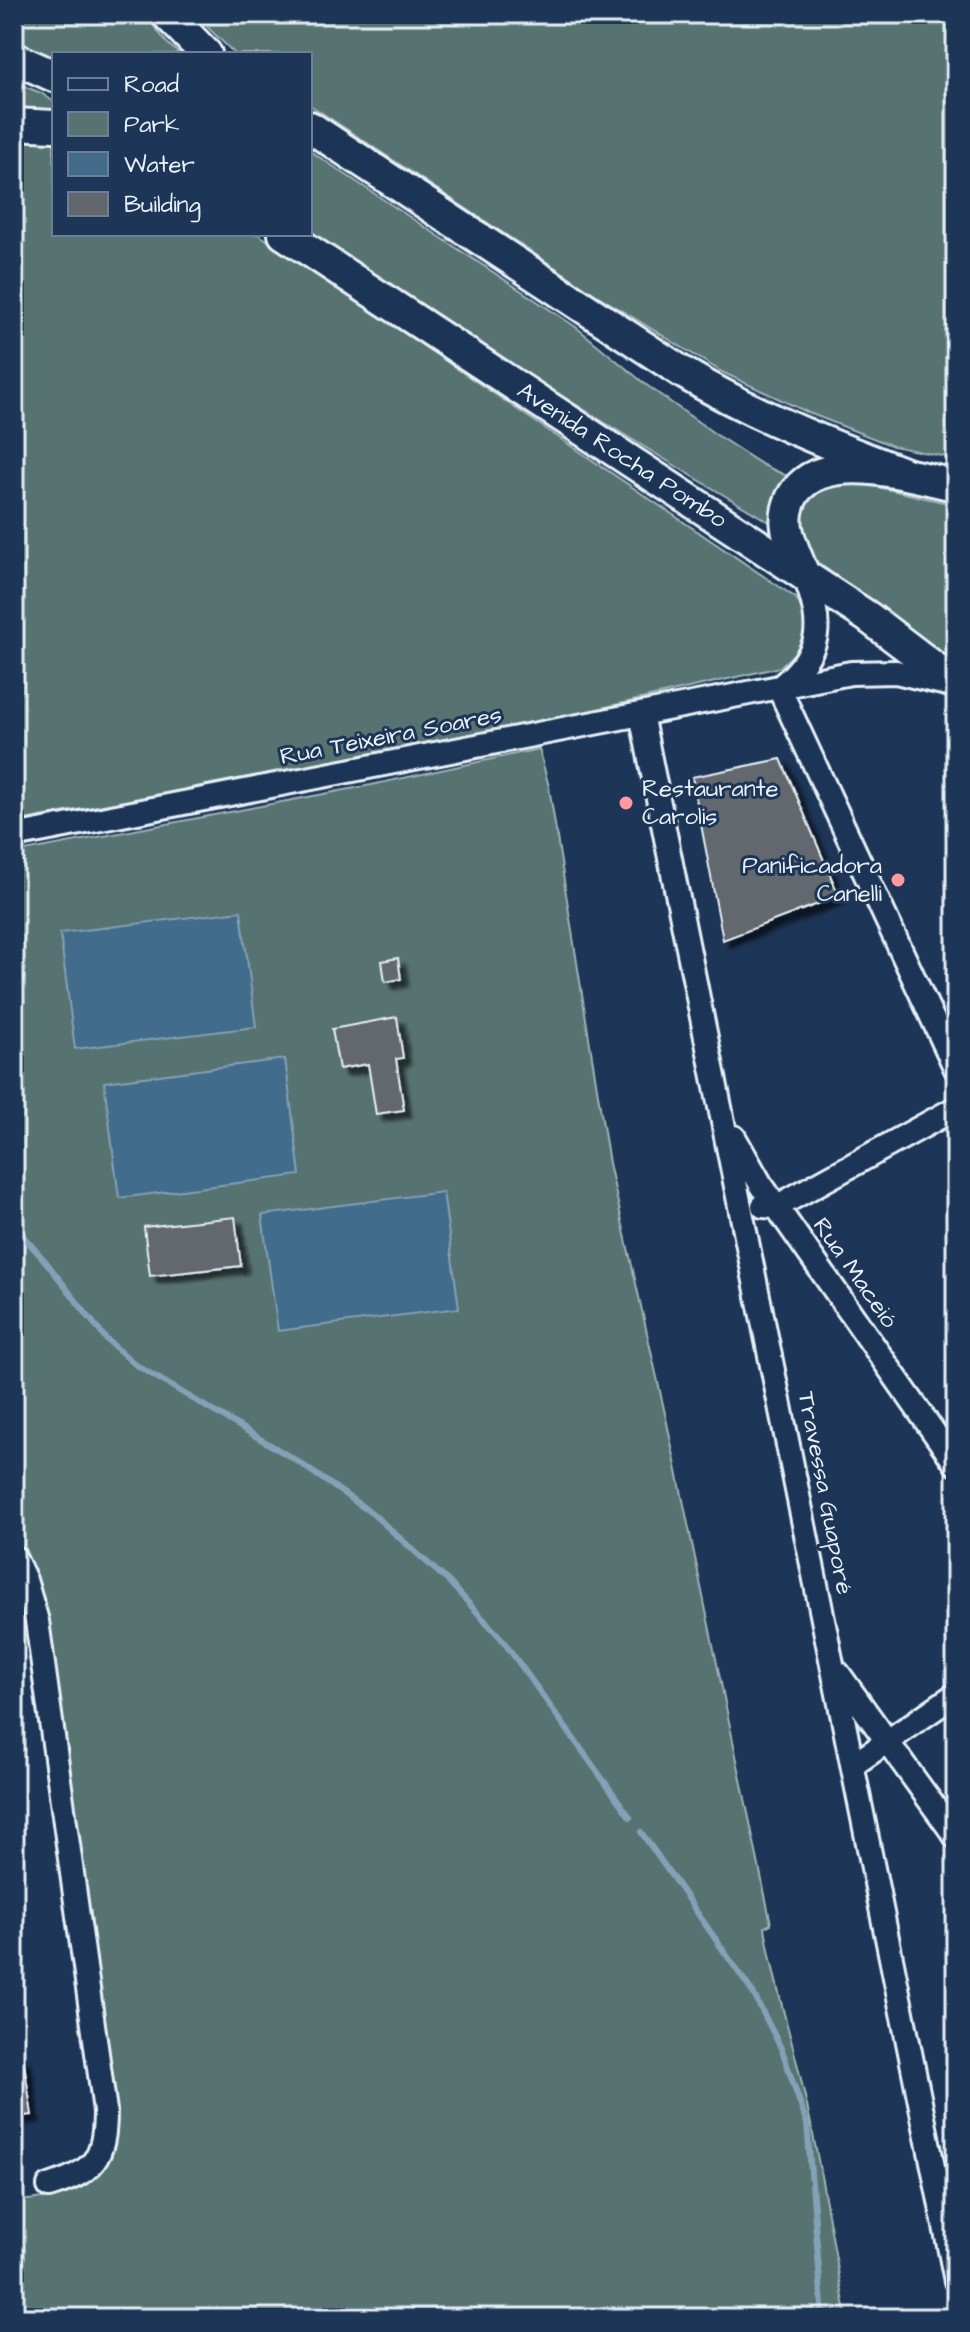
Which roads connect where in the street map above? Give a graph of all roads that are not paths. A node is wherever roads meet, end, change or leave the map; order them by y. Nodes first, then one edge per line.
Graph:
1 (167, 14) edge
2 (204, 52) edge
3 (14, 58) edge
4 (52, 75) edge
5 (14, 124) edge
6 (52, 126) edge
7 (312, 128) edge
8 (287, 236) edge
9 (901, 472) junction
10 (956, 485) edge
11 (804, 575) junction
12 (956, 686) edge
13 (779, 688) junction
14 (641, 714) junction
15 (14, 836) edge
16 (956, 1069) edge
17 (719, 1107) junction
18 (956, 1108) edge
19 (760, 1183) junction
20 (740, 1200) junction
21 (776, 1207) junction
22 (956, 1464) edge
23 (14, 1557) edge
24 (20, 1581) edge
25 (833, 1666) junction
26 (956, 1694) edge
27 (887, 1741) junction
28 (853, 1765) junction
29 (956, 1837) edge
30 (946, 2177) edge
31 (49, 2186) dead end
32 (956, 2281) edge

1 - 2 main road
3 - 4 main road
5 - 6 main road
7 - 9 main road
8 - 11 main road, Avenida Rocha Pombo
9 - 10 main road
9 - 11 main road
11 - 12 main road, Avenida Rocha Pombo
11 - 13 street
12 - 13 street, Rua Teixeira Soares
13 - 14 street, Rua Teixeira Soares
13 - 16 street
14 - 15 street, Rua Teixeira Soares
14 - 17 street, Travessa Guaporé
17 - 19 street, Rua Maceió
17 - 20 street, Travessa Guaporé
18 - 21 street
19 - 20 street
19 - 21 street, Rua Maceió
20 - 21 street
20 - 25 street, Travessa Guaporé
21 - 22 street, Rua Maceió
23 - 24 street
24 - 31 street
25 - 27 street
25 - 28 street, Travessa Guaporé
26 - 27 street
27 - 28 street
27 - 29 street
28 - 30 street, Travessa Guaporé
30 - 32 street, Travessa Guaporé

